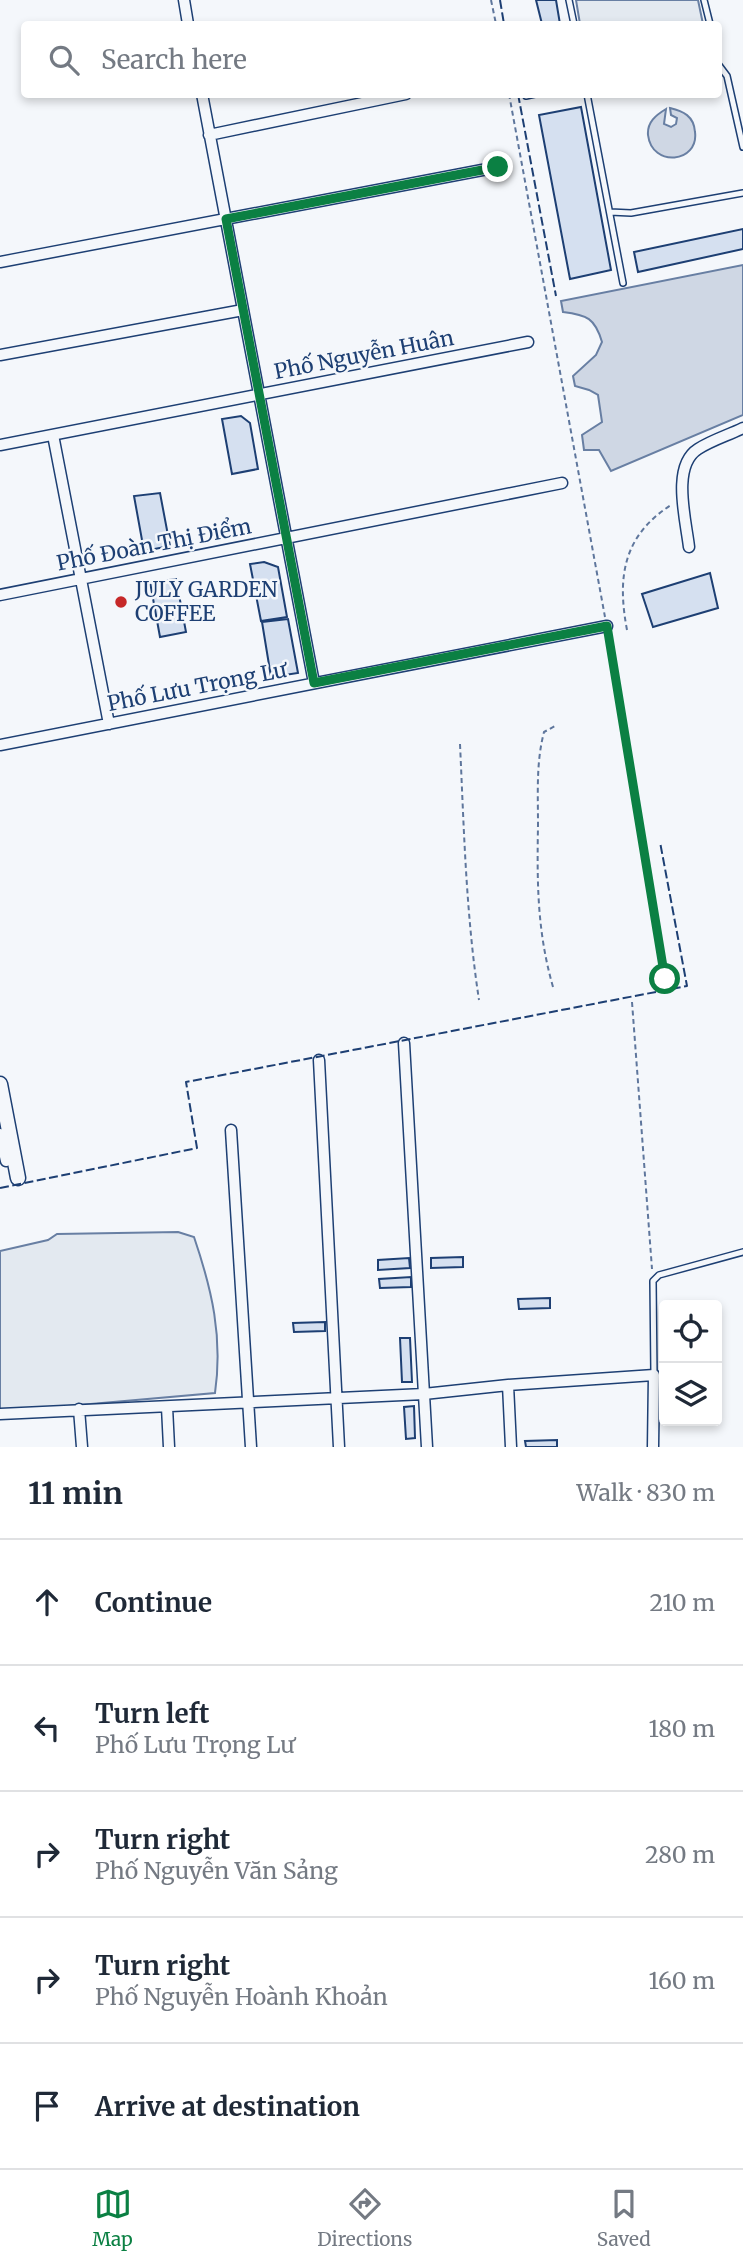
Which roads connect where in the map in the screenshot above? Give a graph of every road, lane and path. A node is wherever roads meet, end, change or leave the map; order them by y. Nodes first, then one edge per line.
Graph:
1 (184, 0) edge
2 (491, 0) edge
3 (569, 0) edge
4 (704, 0) edge
5 (188, 21) edge
6 (495, 21) edge
7 (572, 21) edge
8 (709, 21) edge
9 (722, 68) edge
10 (203, 98) edge
11 (387, 98) edge
12 (510, 98) edge
13 (588, 98) edge
14 (209, 135) junction
15 (743, 147) edge
16 (498, 167) dead end
17 (743, 192) edge
18 (610, 212) junction
19 (226, 219) junction
20 (0, 262) edge
21 (623, 284) dead end
22 (243, 310) junction
23 (528, 342) dead end
24 (0, 355) edge
25 (259, 394) junction
26 (743, 428) edge
27 (53, 435) junction
28 (0, 445) edge
29 (562, 483) dead end
30 (684, 498) junction
31 (287, 538) junction
32 (689, 547) dead end
33 (82, 580) junction
34 (0, 595) edge
35 (607, 626) junction
36 (627, 630) dead end
37 (314, 683) junction
38 (109, 724) junction
39 (557, 725) dead end
40 (460, 744) dead end
41 (0, 745) edge
42 (665, 979) dead end
43 (554, 987) dead end
44 (480, 1000) dead end
45 (632, 1003) dead end
46 (404, 1043) dead end
47 (319, 1060) dead end
48 (0, 1084) edge
49 (231, 1130) dead end
50 (0, 1135) edge
51 (6, 1161) dead end
52 (18, 1178) dead end
53 (743, 1252) edge
54 (653, 1281) junction
55 (654, 1375) junction
56 (508, 1385) junction
57 (424, 1394) junction
58 (336, 1399) junction
59 (249, 1403) junction
60 (167, 1407) junction
61 (79, 1409) junction
62 (0, 1414) edge
63 (82, 1447) edge
64 (169, 1447) edge
65 (251, 1447) edge
66 (339, 1447) edge
67 (427, 1447) edge
68 (511, 1447) edge
69 (653, 1447) edge

1 - 5 street
2 - 6 path
3 - 7 lane
4 - 8 lane
9 - 15 lane
10 - 14 street
11 - 14 street
12 - 35 path
13 - 18 lane
14 - 19 street
16 - 19 street
17 - 18 lane
18 - 21 lane
19 - 20 street
19 - 22 street
22 - 24 street
22 - 25 street
23 - 25 street, Phố Nguyễn Huân
25 - 27 street, Phố Nguyễn Huân
25 - 31 street
26 - 30 street
27 - 28 street, Phố Nguyễn Huân
27 - 33 street
29 - 31 street, Phố Đoàn Thị Điểm
30 - 32 street
30 - 36 path
31 - 33 street, Phố Đoàn Thị Điểm
31 - 37 street
33 - 34 street, Phố Đoàn Thị Điểm
33 - 38 street
35 - 37 street, Phố Lưu Trọng Lư
35 - 42 path
37 - 38 street, Phố Lưu Trọng Lư
38 - 41 street, Phố Lưu Trọng Lư
39 - 43 path
40 - 44 path
45 - 54 path
46 - 57 street
47 - 58 street
48 - 52 street
49 - 59 street
50 - 51 street
53 - 54 lane
54 - 55 lane
55 - 56 street
55 - 69 street
56 - 57 street
56 - 68 street
57 - 58 street
57 - 67 street
58 - 59 street
58 - 66 street
59 - 60 street
59 - 65 street
60 - 61 street
60 - 64 street
61 - 62 street
61 - 63 street

